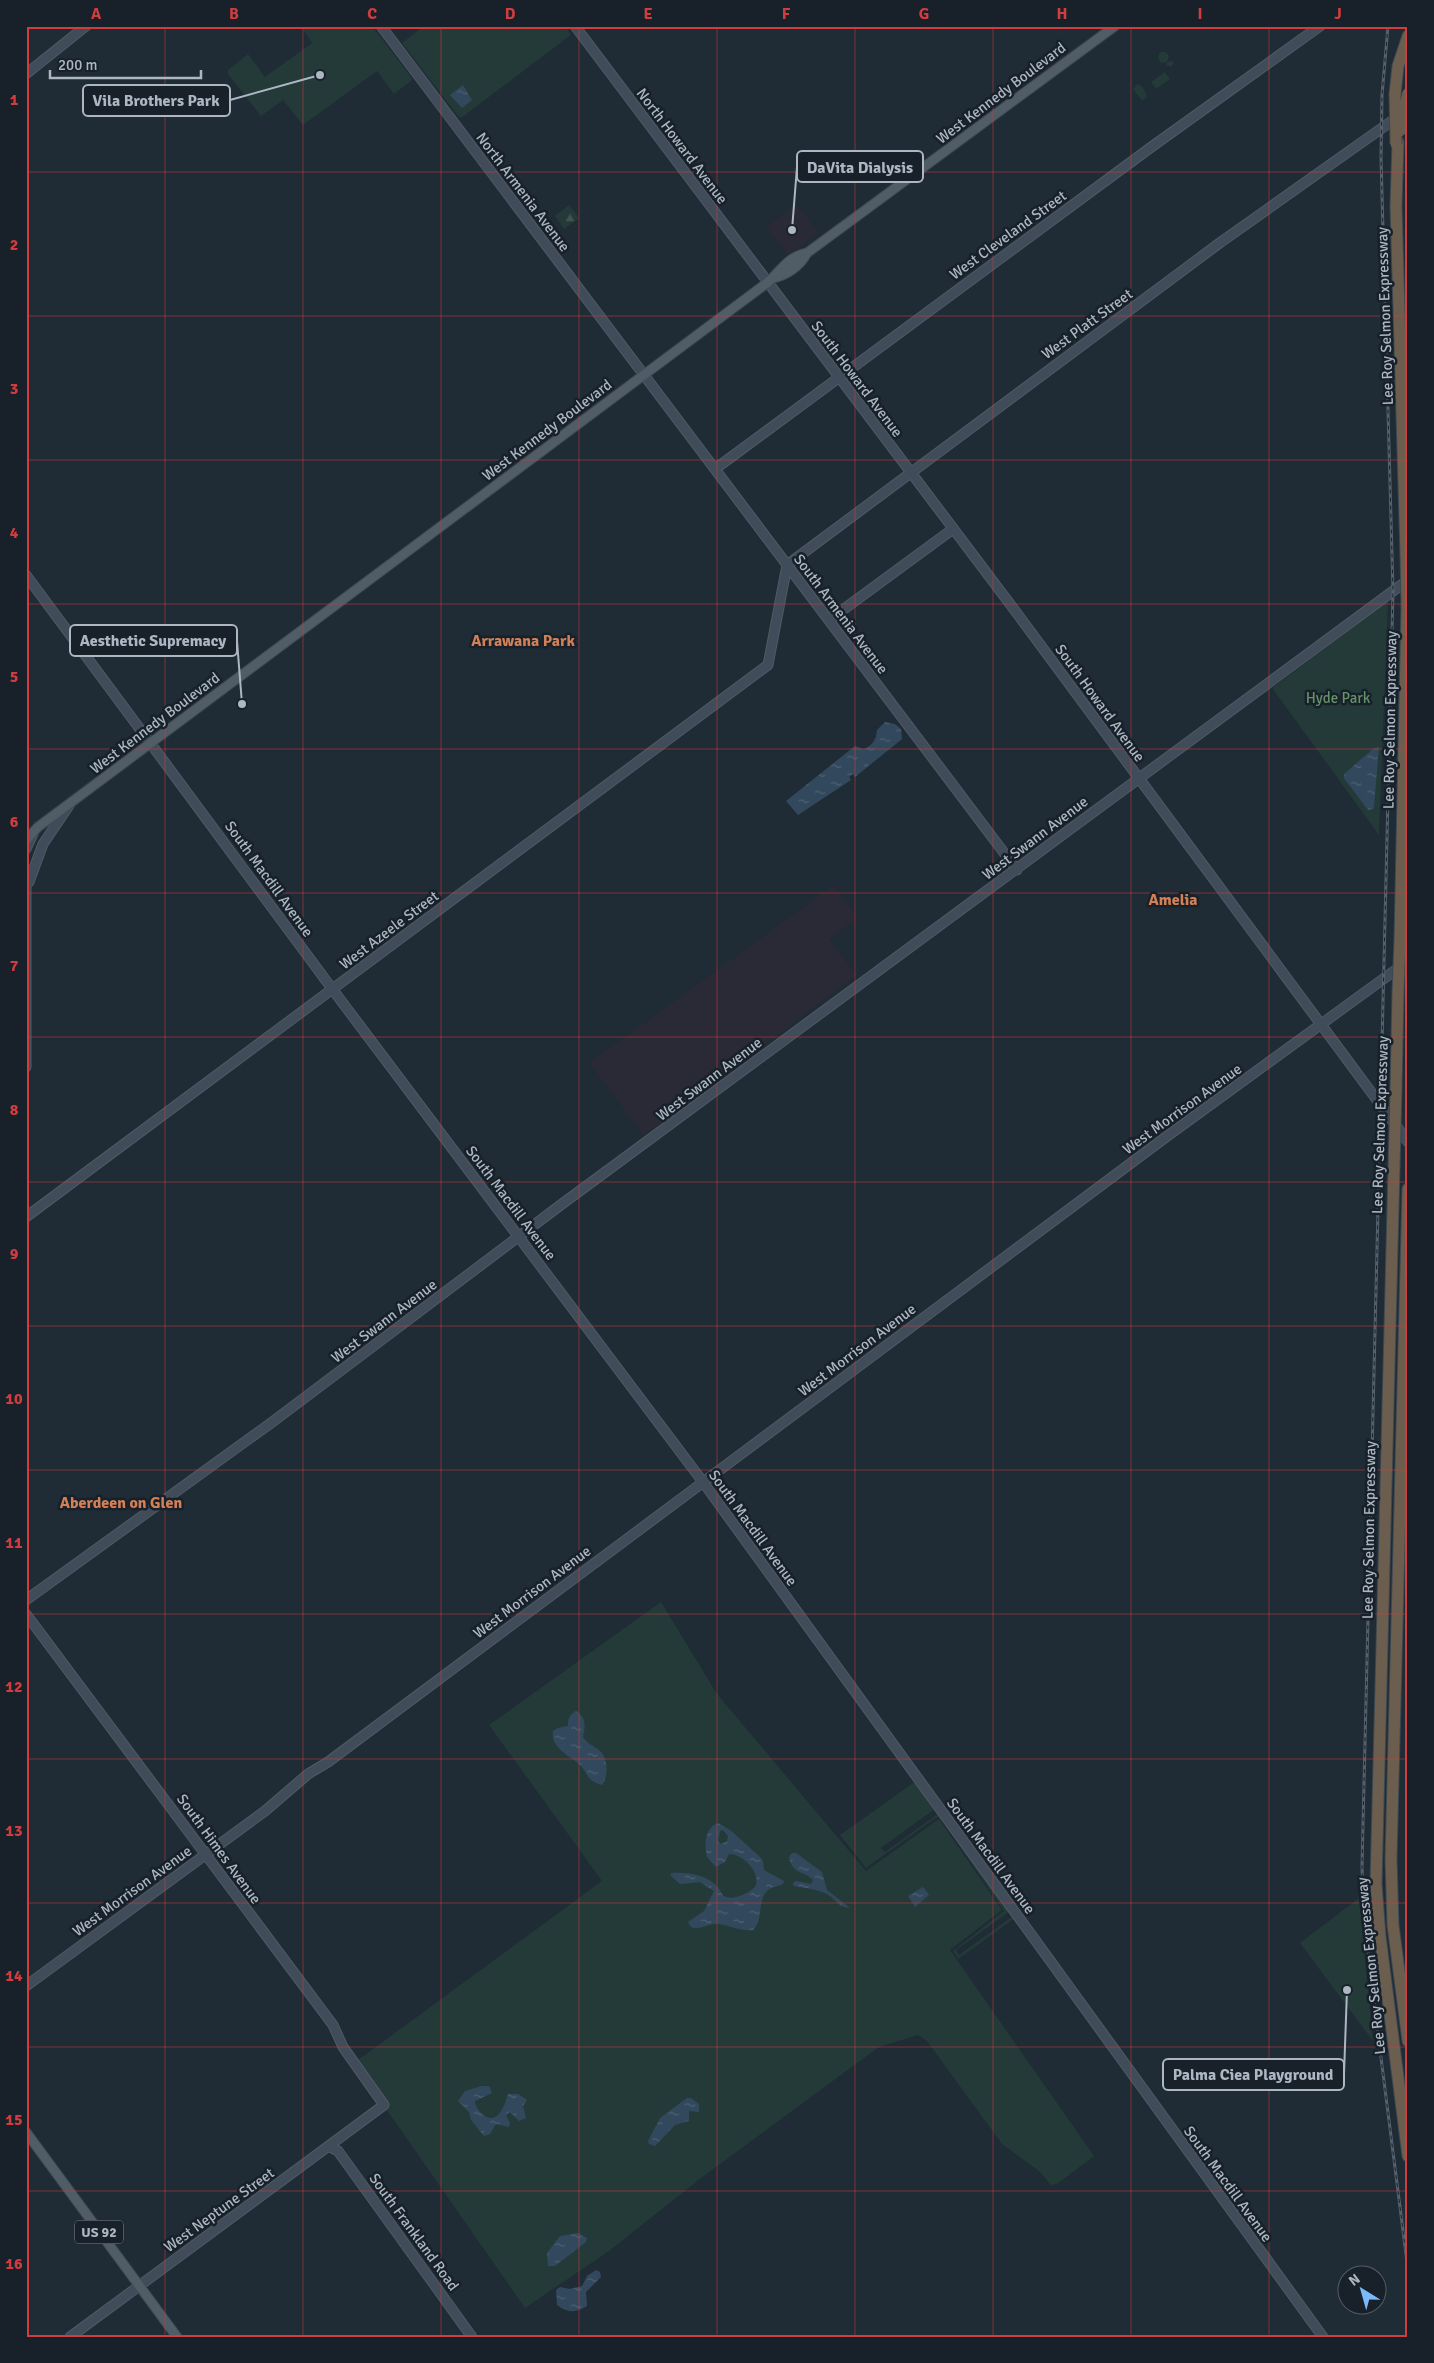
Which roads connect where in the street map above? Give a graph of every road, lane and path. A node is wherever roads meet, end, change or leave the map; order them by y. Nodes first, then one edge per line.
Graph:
1 (86, 26) edge
2 (381, 26) edge
3 (575, 26) edge
4 (1115, 26) edge
5 (1320, 26) edge
6 (1408, 36) edge
7 (26, 74) edge
8 (1408, 93) edge
9 (1408, 109) edge
10 (1397, 146) junction
11 (770, 280) junction
12 (643, 374) junction
13 (839, 377) junction
14 (715, 469) junction
15 (910, 472) junction
16 (953, 529) junction
17 (787, 565) junction
18 (26, 576) edge
19 (1408, 580) edge
20 (1407, 606) edge
21 (829, 620) junction
22 (152, 743) junction
23 (1138, 779) junction
24 (71, 802) junction
25 (38, 828) junction
26 (26, 831) edge
27 (26, 840) edge
28 (26, 849) edge
29 (26, 870) edge
30 (1017, 870) junction
31 (28, 885) junction
32 (1408, 960) edge
33 (333, 990) junction
34 (1321, 1024) junction
35 (26, 1067) edge
36 (1408, 1142) edge
37 (1408, 1189) edge
38 (26, 1217) edge
39 (519, 1236) junction
40 (703, 1482) junction
41 (26, 1600) edge
42 (26, 1614) edge
43 (205, 1855) junction
44 (26, 1986) edge
45 (1408, 2041) edge
46 (384, 2105) joint
47 (26, 2132) edge
48 (330, 2147) junction
49 (1408, 2156) edge
50 (139, 2286) junction
51 (70, 2337) edge
52 (177, 2337) edge
53 (472, 2337) edge
54 (1323, 2337) edge

1 - 7 street
2 - 12 street, North Armenia Avenue
3 - 11 street, North Howard Avenue
4 - 11 main road, West Kennedy Boulevard
5 - 13 street, West Cleveland Street
6 - 10 highway, bridge
8 - 10 highway, Lee Roy Selmon Expressway, bridge
9 - 15 street, West Platt Street
10 - 20 highway, Lee Roy Selmon Expressway, bridge
11 - 12 main road, West Kennedy Boulevard
11 - 13 street, South Howard Avenue
12 - 14 street, South Armenia Avenue
12 - 22 main road, West Kennedy Boulevard
13 - 14 street, West Cleveland Street
13 - 15 street, South Howard Avenue
14 - 17 street, South Armenia Avenue
15 - 16 street, South Howard Avenue
15 - 17 street, West Platt Street
16 - 21 street
16 - 23 street, South Howard Avenue
17 - 21 street, South Armenia Avenue
17 - 33 street, West Azeele Street
18 - 22 street, South Macdill Avenue
19 - 23 street, West Swann Avenue
20 - 49 highway, Lee Roy Selmon Expressway, bridge
21 - 30 street, South Armenia Avenue
22 - 24 main road, West Kennedy Boulevard
22 - 33 street, South Macdill Avenue
23 - 30 street, West Swann Avenue
23 - 34 street, South Howard Avenue
24 - 25 main road, West Kennedy Boulevard
24 - 31 street
25 - 26 main road
25 - 27 main road, West Kennedy Boulevard
25 - 28 street
29 - 31 street
30 - 39 street, West Swann Avenue
31 - 35 street
32 - 34 street, West Morrison Avenue
33 - 38 street, West Azeele Street
33 - 39 street, South Macdill Avenue
34 - 36 street, South Howard Avenue
34 - 40 street, West Morrison Avenue
37 - 45 highway, Lee Roy Selmon Expressway
39 - 40 street, South Macdill Avenue
39 - 41 street, West Swann Avenue
40 - 43 street, West Morrison Avenue
40 - 54 street, South Macdill Avenue
42 - 43 street, South Himes Avenue
43 - 44 street, West Morrison Avenue
43 - 46 street, South Himes Avenue
46 - 48 street, West Neptune Street
47 - 50 main road, US 92
48 - 50 street, West Neptune Street
48 - 53 street, South Frankland Road
50 - 51 street, West Neptune Street
50 - 52 main road, US 92

